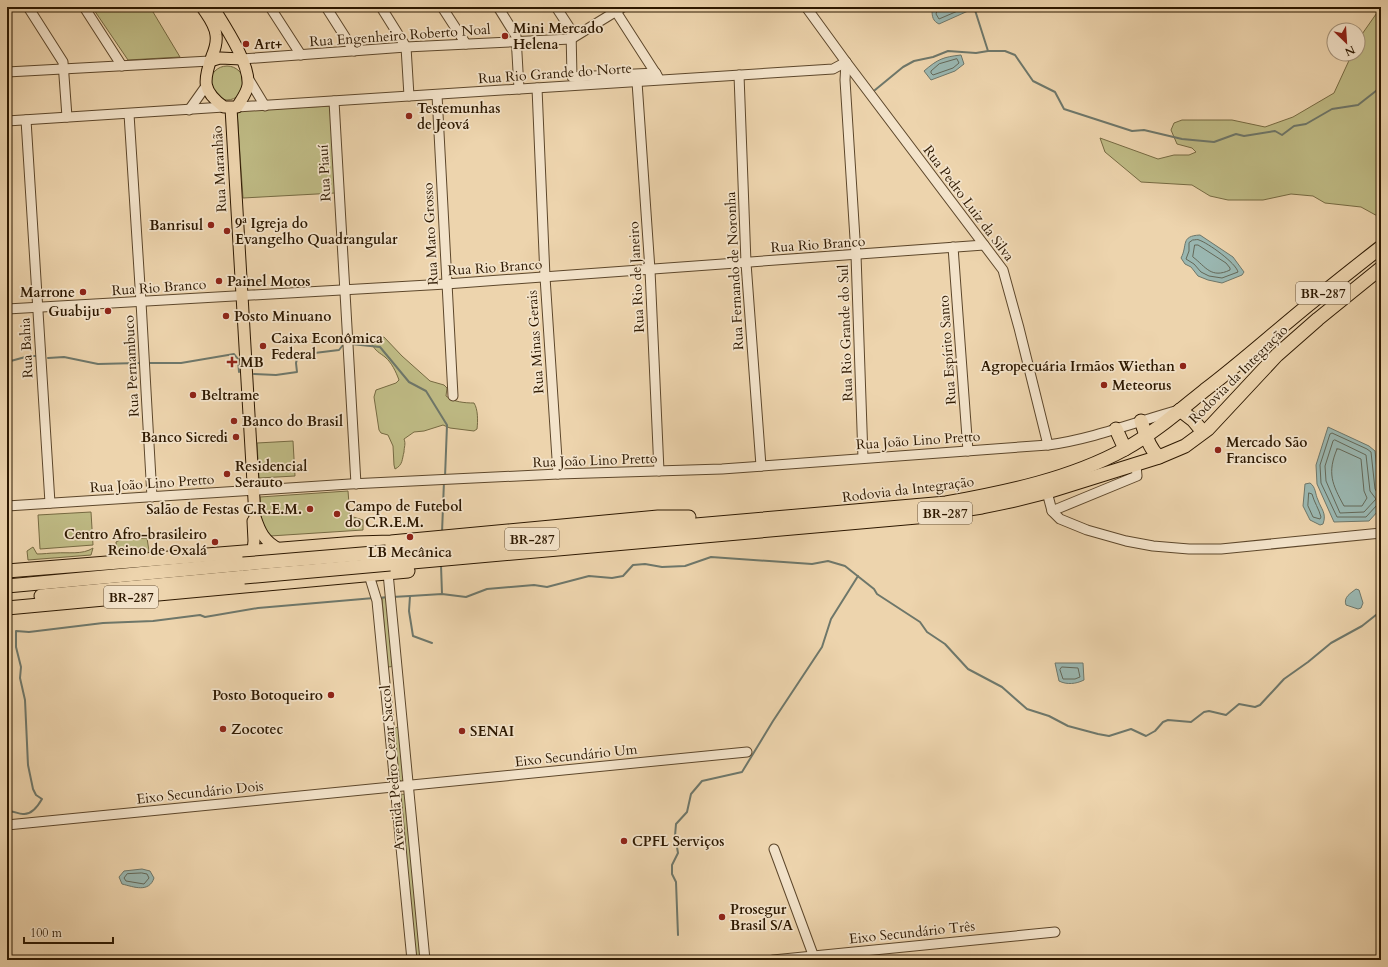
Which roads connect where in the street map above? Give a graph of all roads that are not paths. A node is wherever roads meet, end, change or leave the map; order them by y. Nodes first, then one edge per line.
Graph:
1 (28, 7) edge
2 (84, 7) edge
3 (202, 7) edge
4 (213, 7) edge
5 (270, 7) edge
6 (326, 7) edge
7 (381, 7) edge
8 (442, 7) edge
9 (498, 7) edge
10 (556, 7) edge
11 (806, 7) edge
12 (618, 8) edge
13 (571, 39) junction
14 (517, 42) junction
15 (466, 44) junction
16 (406, 47) junction
17 (354, 51) junction
18 (301, 55) junction
19 (242, 59) junction
20 (210, 61) junction
21 (846, 62) junction
22 (122, 66) junction
23 (64, 69) junction
24 (8, 70) edge
25 (739, 75) junction
26 (658, 77) junction
27 (248, 78) junction
28 (637, 82) junction
29 (206, 86) junction
30 (537, 88) junction
31 (519, 89) junction
32 (437, 94) junction
33 (409, 96) junction
34 (334, 101) junction
35 (265, 106) junction
36 (230, 107) junction
37 (189, 110) junction
38 (129, 114) junction
39 (67, 117) junction
40 (26, 120) junction
41 (7, 121) edge
42 (984, 245) junction
43 (953, 247) junction
44 (1381, 247) edge
45 (856, 255) junction
46 (746, 263) junction
47 (1381, 268) edge
48 (650, 270) junction
49 (545, 277) junction
50 (446, 284) junction
51 (345, 290) junction
52 (241, 295) junction
53 (141, 302) junction
54 (38, 308) junction
55 (7, 310) edge
56 (453, 396) dead end
57 (1180, 410) junction
58 (1142, 420) junction
59 (1116, 429) junction
60 (1204, 432) junction
61 (1146, 436) junction
62 (1048, 445) junction
63 (1125, 449) junction
64 (968, 451) junction
65 (1159, 457) junction
66 (864, 458) junction
67 (1136, 465) junction
68 (761, 466) junction
69 (659, 471) junction
70 (558, 474) junction
71 (356, 484) junction
72 (253, 491) junction
73 (1047, 492) junction
74 (152, 497) junction
75 (50, 504) junction
76 (7, 506) edge
77 (1052, 511) junction
78 (255, 517) junction
79 (748, 526) junction
80 (1381, 533) edge
81 (279, 549) junction
82 (253, 551) junction
83 (386, 558) junction
84 (7, 571) edge
85 (244, 571) junction
86 (369, 575) junction
87 (7, 586) edge
88 (255, 586) junction
89 (7, 599) edge
90 (7, 608) edge
91 (747, 752) dead end
92 (408, 785) junction
93 (395, 787) junction
94 (7, 825) edge
95 (774, 849) dead end
96 (1055, 932) dead end
97 (814, 958) edge
98 (412, 960) edge
99 (425, 960) edge
100 (773, 960) edge

1 - 23 street
2 - 22 street
3 - 20 main road
4 - 19 main road
5 - 18 street
6 - 17 street
7 - 16 street
8 - 15 street
9 - 14 street
10 - 13 street
11 - 21 street, Rua Pedro Luiz da Silva
12 - 13 street, Rua Engenheiro Roberto Noal
12 - 26 street
13 - 14 street, Rua Engenheiro Roberto Noal
13 - 26 street
14 - 15 street, Rua Engenheiro Roberto Noal
14 - 31 street
15 - 16 street, Rua Engenheiro Roberto Noal
16 - 17 street, Rua Engenheiro Roberto Noal
16 - 33 street
17 - 18 street, Rua Engenheiro Roberto Noal
18 - 19 street, Rua Engenheiro Roberto Noal
19 - 20 main road
19 - 27 main road
20 - 22 street
20 - 29 main road
21 - 25 street, Rua Rio Grande do Norte
21 - 42 street, Rua Pedro Luiz da Silva
21 - 45 street, Rua Rio Grande do Sul
22 - 23 street
23 - 24 street
23 - 39 street
25 - 26 street, Rua Rio Grande do Norte
25 - 46 street, Rua Fernando de Noronha
26 - 28 street, Rua Rio Grande do Norte
27 - 35 street
27 - 36 main road
28 - 30 street, Rua Rio Grande do Norte
28 - 48 street, Rua Rio de Janeiro
29 - 36 main road
29 - 37 street
30 - 31 street, Rua Rio Grande do Norte
30 - 49 street, Rua Minas Gerais
31 - 32 street, Rua Rio Grande do Norte
32 - 33 street, Rua Rio Grande do Norte
32 - 50 street, Rua Mato Grosso
33 - 34 street, Rua Rio Grande do Norte
34 - 35 street, Rua Rio Grande do Norte
34 - 51 street, Rua Piauí
35 - 36 street, Rua Rio Grande do Norte
36 - 37 street, Rua Rio Grande do Norte
36 - 52 main road, Rua Maranhão
37 - 38 street, Rua Rio Grande do Norte
38 - 39 street, Rua Rio Grande do Norte
38 - 53 street, Rua Pernambuco
39 - 40 street, Rua Rio Grande do Norte
40 - 41 street, Rua Rio Grande do Norte
40 - 54 street, Rua Bahia
42 - 43 street, Rua Rio Branco
42 - 62 street, Rua Pedro Luiz da Silva
43 - 45 street, Rua Rio Branco
43 - 64 street, Rua Espírito Santo
44 - 57 highway, Rodovia da Integração / BR-287
45 - 46 street, Rua Rio Branco
45 - 66 street, Rua Rio Grande do Sul
46 - 48 street, Rua Rio Branco
46 - 68 street, Rua Fernando de Noronha
47 - 60 highway, Rodovia da Integração / BR-287
48 - 49 street, Rua Rio Branco
48 - 69 street, Rua Rio de Janeiro
49 - 50 street, Rua Rio Branco
49 - 70 street, Rua Minas Gerais
50 - 51 street, Rua Rio Branco
50 - 56 street, Rua Mato Grosso
51 - 52 street, Rua Rio Branco
51 - 71 street, Rua Piauí
52 - 53 street, Rua Rio Branco
52 - 72 main road, Rua Maranhão
53 - 54 street, Rua Rio Branco
53 - 74 street, Rua Pernambuco
54 - 55 street, Rua Rio Branco
54 - 75 street, Rua Bahia
57 - 58 street, Rua João Lino Pretto
57 - 60 highway
57 - 61 highway, Rodovia da Integração / BR-287
58 - 59 street, Rua João Lino Pretto
58 - 61 highway
59 - 62 street, Rua João Lino Pretto
59 - 63 highway
60 - 65 highway, Rodovia da Integração / BR-287
61 - 63 highway, Rodovia da Integração / BR-287
61 - 65 highway
62 - 64 street, Rua João Lino Pretto
63 - 79 highway, Rodovia da Integração / BR-287
64 - 66 street, Rua João Lino Pretto
65 - 67 highway, Rodovia da Integração / BR-287
66 - 68 street, Rua João Lino Pretto
67 - 73 highway, Rodovia da Integração / BR-287
67 - 77 street
68 - 69 street, Rua João Lino Pretto
69 - 70 street, Rua João Lino Pretto
70 - 71 street, Rua João Lino Pretto
71 - 72 street, Rua João Lino Pretto
72 - 74 street, Rua João Lino Pretto
72 - 78 main road, Rua Maranhão
73 - 77 street
73 - 79 highway, Rodovia da Integração / BR-287
74 - 75 street, Rua João Lino Pretto
75 - 76 street, Rua João Lino Pretto
77 - 80 street
78 - 81 main road, Rua Maranhão
78 - 82 main road, Rua Maranhão
79 - 83 highway, Rodovia da Integração / BR-287
79 - 83 highway, BR-287
81 - 82 highway, BR-287
81 - 83 highway, BR-287
82 - 84 highway, BR-287
82 - 88 highway
83 - 85 highway, BR-287, bridge
83 - 86 highway, BR-287
83 - 92 street, Avenida Pedro Cezar Saccol
85 - 87 highway, BR-287
85 - 89 highway, BR-287
86 - 88 highway, BR-287
86 - 93 street, Avenida Pedro Cezar Saccol
88 - 90 highway, BR-287
91 - 92 street, Eixo Secundário Um
92 - 93 street, Eixo Secundário Um
92 - 99 street, Avenida Pedro Cezar Saccol
93 - 94 street, Eixo Secundário Dois
93 - 98 street, Avenida Pedro Cezar Saccol
95 - 97 street
96 - 97 street, Eixo Secundário Três
97 - 100 street, Eixo Secundário Três

